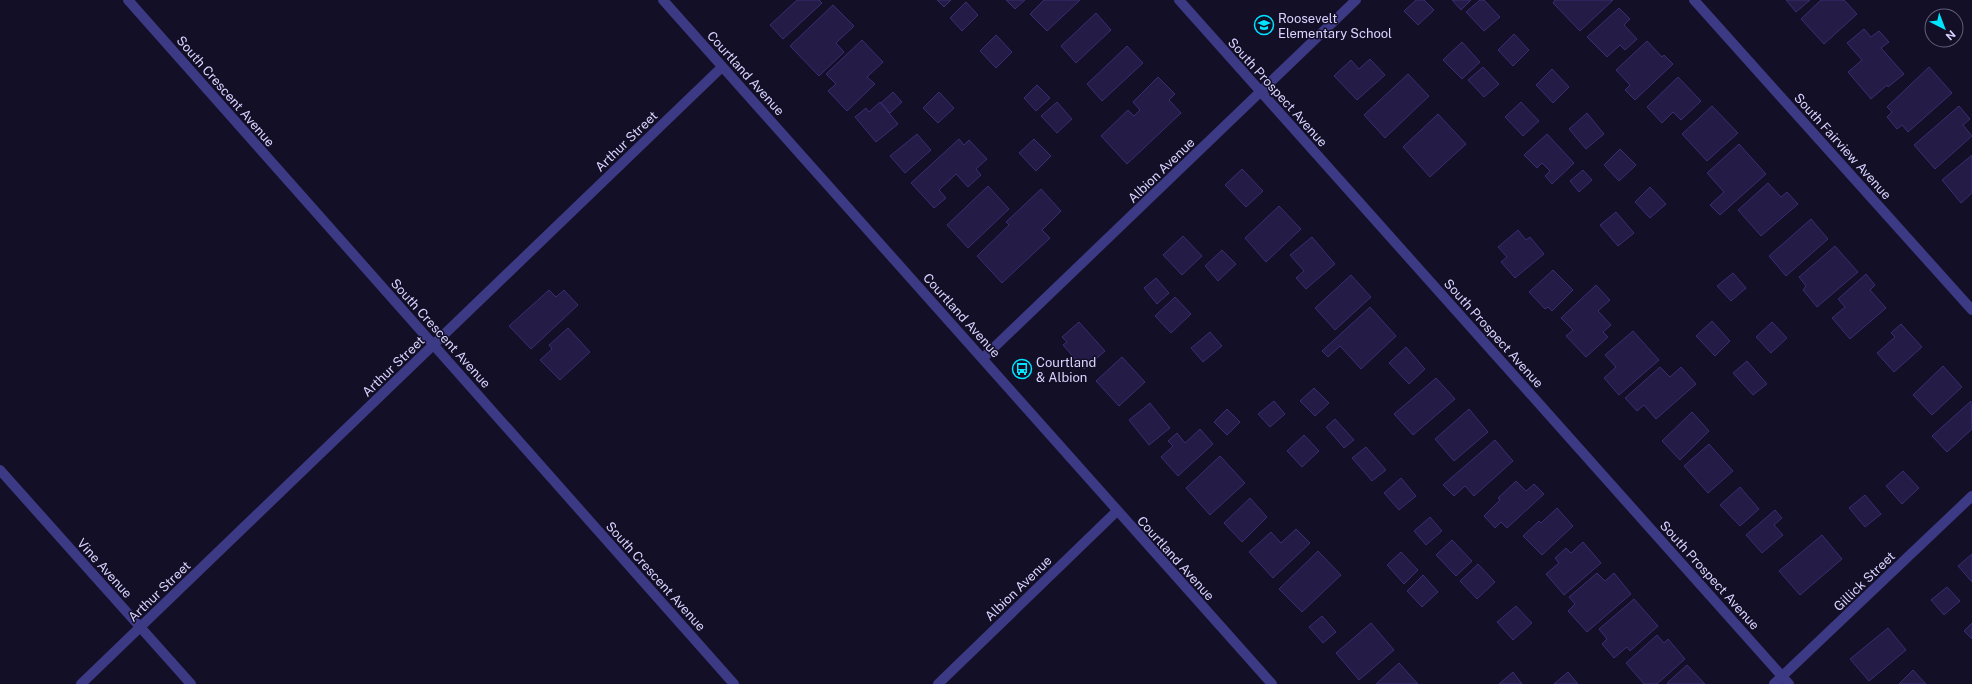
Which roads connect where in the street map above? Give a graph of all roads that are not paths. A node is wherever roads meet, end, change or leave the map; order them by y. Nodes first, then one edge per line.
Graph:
1 (128, 0) edge
2 (663, 0) edge
3 (1179, 0) edge
4 (1356, 0) edge
5 (1694, 0) edge
6 (722, 67) junction
7 (1261, 92) junction
8 (1972, 310) edge
9 (434, 345) junction
10 (983, 358) junction
11 (0, 470) edge
12 (1972, 496) edge
13 (1117, 511) junction
14 (140, 627) junction
15 (1786, 680) edge
16 (81, 684) edge
17 (191, 684) edge
18 (734, 684) edge
19 (938, 684) edge
20 (1272, 684) edge
21 (1774, 684) edge

1 - 9 street, South Crescent Avenue
2 - 6 street, Courtland Avenue
3 - 7 street, South Prospect Avenue
4 - 7 street, Albion Avenue
5 - 8 street, South Fairview Avenue
6 - 9 street, Arthur Street
6 - 10 street, Courtland Avenue
7 - 10 street, Albion Avenue
7 - 15 street, South Prospect Avenue
9 - 14 street, Arthur Street
9 - 18 street, South Crescent Avenue
10 - 13 street, Courtland Avenue
11 - 14 street, Vine Avenue
12 - 15 street, Gillick Street
13 - 19 street, Albion Avenue
13 - 20 street, Courtland Avenue
14 - 16 street, Arthur Street
14 - 17 street, Vine Avenue
15 - 21 street, Gillick Street

